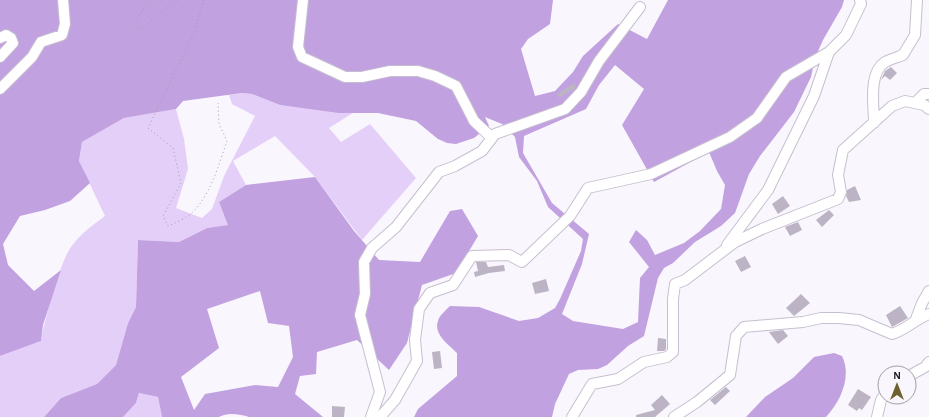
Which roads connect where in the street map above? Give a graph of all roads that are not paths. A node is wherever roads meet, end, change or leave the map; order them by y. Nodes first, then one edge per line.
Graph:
1 (63, 0) edge
2 (303, 0) edge
3 (860, 0) edge
4 (917, 0) edge
5 (640, 7) dead end
6 (0, 38) edge
7 (829, 52) junction
8 (0, 57) edge
9 (0, 89) edge
10 (929, 94) edge
11 (915, 103) junction
12 (929, 109) edge
13 (874, 123) junction
14 (492, 138) junction
15 (720, 253) junction
16 (929, 292) edge
17 (929, 314) edge
18 (916, 319) junction
19 (929, 362) edge
20 (917, 371) edge
21 (929, 373) edge
22 (917, 374) edge
23 (880, 405) edge
24 (371, 417) edge
25 (380, 417) edge
26 (572, 417) edge
27 (674, 417) edge
28 (877, 417) edge

1 - 9 street
2 - 14 street
3 - 7 street
4 - 13 street
5 - 14 street
6 - 8 street
7 - 15 street
7 - 25 street
10 - 11 street
11 - 12 street
11 - 13 street
13 - 15 street
14 - 24 street
15 - 26 street
16 - 18 street
17 - 18 street
18 - 27 street
19 - 20 street
21 - 22 street
23 - 28 street

